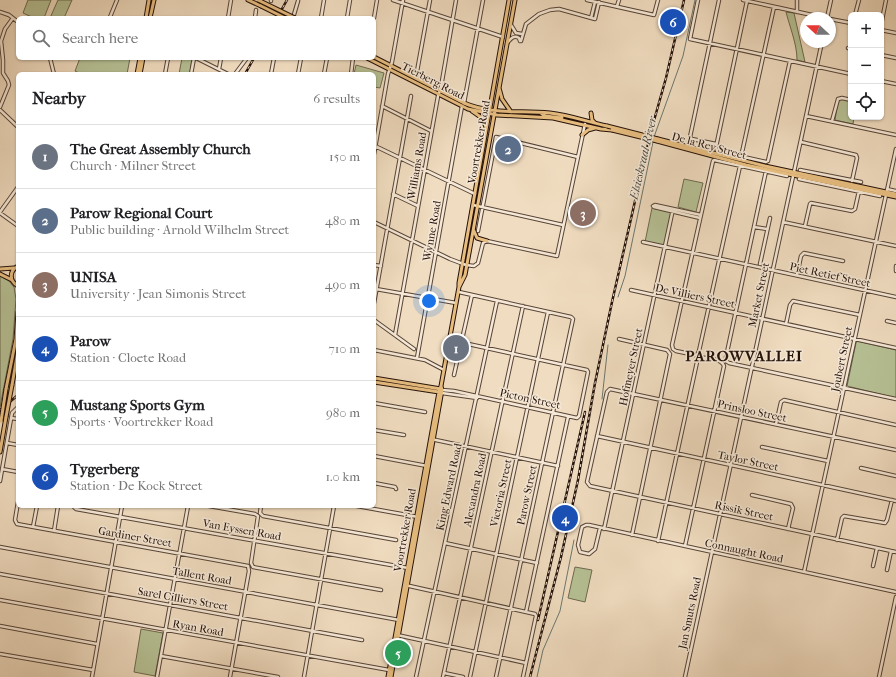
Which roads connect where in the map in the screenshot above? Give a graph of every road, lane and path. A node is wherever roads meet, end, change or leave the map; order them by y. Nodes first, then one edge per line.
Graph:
1 (117, 0) edge
2 (149, 0) edge
3 (154, 0) edge
4 (231, 0) edge
5 (248, 0) edge
6 (258, 0) edge
7 (324, 0) edge
8 (350, 0) edge
9 (377, 0) edge
10 (392, 0) edge
11 (404, 0) edge
12 (430, 0) edge
13 (456, 0) edge
14 (483, 0) edge
15 (510, 0) edge
16 (515, 0) edge
17 (587, 0) edge
18 (619, 0) edge
19 (658, 0) edge
20 (698, 0) edge
21 (719, 0) edge
22 (743, 0) edge
23 (797, 0) edge
24 (831, 0) edge
25 (859, 0) edge
26 (886, 0) edge
27 (298, 1) dead end
28 (747, 1) edge
29 (597, 2) junction
30 (403, 4) junction
31 (618, 6) junction
32 (774, 7) junction
33 (256, 10) dead end
34 (0, 12) edge
35 (428, 12) junction
36 (797, 12) junction
37 (829, 12) edge
38 (856, 12) edge
39 (884, 12) edge
40 (800, 13) edge
41 (110, 16) edge
42 (146, 16) edge
43 (150, 16) edge
44 (228, 16) edge
45 (255, 16) edge
46 (281, 16) edge
47 (290, 16) edge
48 (294, 16) edge
49 (321, 16) edge
50 (347, 16) edge
51 (374, 16) edge
52 (13, 18) junction
53 (16, 20) edge
54 (453, 20) junction
55 (836, 20) edge
56 (848, 23) edge
57 (511, 25) junction
58 (478, 29) junction
59 (884, 31) edge
60 (523, 33) junction
61 (896, 33) edge
62 (503, 37) junction
63 (508, 42) junction
64 (710, 44) junction
65 (821, 48) edge
66 (737, 49) junction
67 (763, 55) junction
68 (884, 56) edge
69 (376, 58) edge
70 (896, 58) edge
71 (50, 60) edge
72 (142, 60) edge
73 (168, 60) edge
74 (194, 60) edge
75 (199, 60) edge
76 (221, 60) edge
77 (246, 60) edge
78 (274, 60) edge
79 (301, 60) edge
80 (327, 60) edge
81 (353, 60) edge
82 (371, 60) edge
83 (790, 61) junction
84 (391, 65) junction
85 (817, 67) junction
86 (390, 69) junction
87 (220, 71) edge
88 (54, 72) edge
89 (139, 72) edge
90 (166, 72) edge
91 (192, 72) edge
92 (236, 72) edge
93 (271, 72) edge
94 (298, 72) edge
95 (324, 72) edge
96 (350, 72) edge
97 (848, 73) edge
98 (416, 77) junction
99 (884, 82) edge
100 (499, 84) junction
101 (896, 84) edge
102 (440, 90) junction
103 (438, 94) junction
104 (411, 96) dead end
105 (848, 99) edge
106 (463, 105) junction
107 (382, 106) junction
108 (0, 109) edge
109 (468, 109) junction
110 (490, 112) junction
111 (511, 112) junction
112 (541, 112) junction
113 (494, 113) junction
114 (592, 113) dead end
115 (806, 116) junction
116 (407, 119) junction
117 (569, 121) junction
118 (586, 121) junction
119 (832, 121) junction
120 (595, 123) junction
121 (16, 125) edge
122 (585, 125) junction
123 (595, 128) junction
124 (486, 129) junction
125 (431, 131) junction
126 (582, 135) junction
127 (896, 135) edge
128 (657, 140) junction
129 (800, 142) junction
130 (716, 144) junction
131 (376, 146) joint
132 (896, 149) edge
133 (578, 157) junction
134 (741, 157) junction
135 (400, 158) junction
136 (740, 166) junction
137 (424, 170) junction
138 (800, 170) dead end
139 (766, 172) junction
140 (793, 173) junction
141 (787, 176) dead end
142 (799, 179) dead end
143 (449, 181) junction
144 (852, 181) junction
145 (861, 182) dead end
146 (16, 190) edge
147 (896, 191) edge
148 (859, 192) junction
149 (887, 192) junction
150 (393, 194) junction
151 (475, 194) junction
152 (880, 196) dead end
153 (896, 196) edge
154 (473, 205) junction
155 (418, 206) junction
156 (477, 206) junction
157 (482, 207) junction
158 (673, 210) junction
159 (0, 212) edge
160 (701, 216) junction
161 (770, 218) dead end
162 (783, 222) junction
163 (376, 223) edge
164 (16, 224) edge
165 (563, 225) junction
166 (805, 226) junction
167 (754, 227) junction
168 (387, 228) junction
169 (473, 229) junction
170 (767, 229) junction
171 (478, 231) dead end
172 (412, 240) junction
173 (487, 241) junction
174 (643, 242) dead end
175 (876, 242) junction
176 (896, 246) edge
177 (666, 247) junction
178 (436, 252) junction
179 (693, 253) junction
180 (719, 259) junction
181 (843, 261) dead end
182 (745, 264) junction
183 (760, 264) dead end
184 (376, 265) edge
185 (464, 265) junction
186 (381, 266) junction
187 (896, 266) edge
188 (16, 267) edge
189 (16, 268) edge
190 (0, 269) edge
191 (772, 270) junction
192 (896, 271) edge
193 (0, 274) edge
194 (796, 275) junction
195 (12, 280) junction
196 (16, 285) edge
197 (376, 289) joint
198 (631, 290) dead end
199 (865, 290) junction
200 (459, 292) junction
201 (402, 294) junction
202 (472, 295) junction
203 (655, 296) junction
204 (896, 297) edge
205 (428, 298) junction
206 (497, 301) junction
207 (682, 302) junction
208 (457, 304) junction
209 (523, 306) junction
210 (709, 308) junction
211 (548, 312) junction
212 (735, 313) junction
213 (860, 315) junction
214 (762, 319) junction
215 (376, 321) edge
216 (887, 321) dead end
217 (896, 323) edge
218 (786, 324) junction
219 (395, 335) junction
220 (16, 339) edge
221 (619, 339) dead end
222 (855, 339) junction
223 (450, 340) junction
224 (461, 343) junction
225 (644, 345) junction
226 (487, 348) junction
227 (896, 348) edge
228 (414, 349) dead end
229 (376, 350) edge
230 (512, 354) junction
231 (417, 358) junction
232 (538, 359) junction
233 (16, 362) edge
234 (563, 365) junction
235 (751, 368) junction
236 (444, 370) junction
237 (454, 375) dead end
238 (376, 378) edge
239 (376, 382) edge
240 (844, 388) junction
241 (441, 390) junction
242 (634, 394) junction
243 (477, 397) junction
244 (661, 399) junction
245 (896, 399) edge
246 (502, 402) junction
247 (376, 403) edge
248 (687, 405) junction
249 (527, 408) junction
250 (16, 409) edge
251 (714, 411) junction
252 (425, 412) dead end
253 (839, 412) junction
254 (553, 413) junction
255 (568, 417) junction
256 (741, 417) junction
257 (11, 418) junction
258 (16, 419) edge
259 (0, 423) edge
260 (776, 424) junction
261 (896, 425) edge
262 (376, 430) edge
263 (404, 435) dead end
264 (597, 436) junction
265 (834, 437) junction
266 (432, 440) junction
267 (623, 442) junction
268 (7, 443) junction
269 (16, 445) edge
270 (466, 447) junction
271 (762, 447) dead end
272 (650, 448) junction
273 (896, 450) edge
274 (0, 452) edge
275 (491, 452) junction
276 (677, 454) junction
277 (376, 457) edge
278 (517, 458) junction
279 (703, 459) junction
280 (828, 461) junction
281 (542, 463) junction
282 (730, 465) junction
283 (427, 466) junction
284 (558, 466) junction
285 (861, 468) dead end
286 (2, 469) junction
287 (16, 472) edge
288 (896, 476) edge
289 (0, 481) edge
290 (376, 483) edge
291 (823, 485) junction
292 (396, 489) dead end
293 (613, 491) junction
294 (752, 495) dead end
295 (640, 497) junction
296 (892, 500) junction
297 (896, 501) edge
298 (666, 502) junction
299 (17, 508) edge
300 (37, 508) edge
301 (58, 508) edge
302 (75, 508) edge
303 (122, 508) edge
304 (188, 508) edge
305 (221, 508) edge
306 (261, 508) edge
307 (334, 508) edge
308 (369, 508) edge
309 (693, 508) junction
310 (719, 514) junction
311 (259, 515) junction
312 (120, 516) junction
313 (419, 517) junction
314 (34, 527) junction
315 (184, 528) junction
316 (331, 528) junction
317 (600, 528) junction
318 (604, 529) junction
319 (788, 529) junction
320 (54, 531) junction
321 (812, 534) junction
322 (632, 535) junction
323 (255, 540) junction
324 (396, 540) dead end
325 (837, 540) junction
326 (658, 541) junction
327 (116, 542) junction
328 (445, 543) junction
329 (684, 546) junction
330 (0, 547) edge
331 (470, 548) junction
332 (877, 548) junction
333 (891, 551) junction
334 (711, 552) junction
335 (896, 552) edge
336 (326, 553) junction
337 (180, 554) junction
338 (496, 554) junction
339 (521, 560) junction
340 (537, 563) junction
341 (250, 566) junction
342 (873, 566) dead end
343 (111, 568) junction
344 (409, 568) junction
345 (887, 570) dead end
346 (804, 572) junction
347 (0, 574) edge
348 (175, 579) junction
349 (321, 579) junction
350 (406, 585) junction
351 (381, 590) dead end
352 (246, 592) junction
353 (435, 592) junction
354 (896, 592) edge
355 (107, 594) junction
356 (460, 597) junction
357 (896, 597) edge
358 (0, 600) edge
359 (485, 603) junction
360 (170, 605) junction
361 (316, 605) junction
362 (511, 608) junction
363 (526, 612) junction
364 (241, 618) junction
365 (102, 619) junction
366 (400, 621) junction
367 (0, 626) edge
368 (166, 630) junction
369 (312, 630) junction
370 (397, 635) junction
371 (362, 640) dead end
372 (424, 641) junction
373 (236, 643) junction
374 (97, 644) junction
375 (449, 647) junction
376 (475, 652) junction
377 (0, 654) edge
378 (161, 656) junction
379 (307, 656) junction
380 (500, 658) junction
381 (526, 663) junction
382 (232, 669) junction
383 (93, 670) junction
384 (391, 671) junction
385 (444, 673) junction
386 (92, 677) edge
387 (157, 677) edge
388 (230, 677) edge
389 (278, 677) edge
390 (304, 677) edge
391 (390, 677) edge
392 (416, 677) edge
393 (443, 677) edge
394 (463, 677) edge
395 (470, 677) edge
396 (496, 677) edge
397 (523, 677) edge
398 (685, 677) edge
399 (879, 677) edge

1 - 41 street
2 - 42 main road
3 - 43 main road
4 - 44 street
5 - 46 main road, bridge
6 - 47 main road, bridge
7 - 49 street
8 - 50 street
9 - 51 street
10 - 30 street
11 - 30 street
12 - 35 street
13 - 54 street, Williams Road
14 - 58 street, Wynne Road
15 - 62 main road, Voortrekker Road
16 - 57 main road, Voortrekker Road
17 - 29 street
18 - 31 street
19 - 31 street
20 - 64 street
21 - 64 street
22 - 28 street
23 - 36 street
24 - 37 street
25 - 38 street
26 - 39 street
27 - 48 street
28 - 32 street
28 - 66 street
29 - 31 street
29 - 60 street
30 - 35 street
30 - 84 street
32 - 36 street
32 - 67 street
33 - 45 street
34 - 52 street
35 - 54 street
35 - 98 street
36 - 40 street
52 - 53 street
52 - 108 street
54 - 58 street
54 - 102 street, Williams Road
55 - 56 street
57 - 60 street
57 - 63 main road, Voortrekker Road
58 - 62 street
58 - 106 street, Wynne Road
59 - 61 street
60 - 63 street
62 - 110 main road, Voortrekker Road
63 - 100 main road, Voortrekker Road
64 - 66 street
64 - 130 street, De la Rey Street
65 - 85 street, Market Street
66 - 67 street
66 - 130 street
67 - 83 street
67 - 134 street
68 - 70 street
69 - 84 main road, Tierberg Road
71 - 88 street
72 - 89 main road
73 - 90 street
74 - 91 street
75 - 87 street
76 - 87 street
77 - 92 street
78 - 93 street
79 - 94 street
80 - 95 street
81 - 96 street
82 - 86 main road, Tierberg Road
83 - 85 street
83 - 134 street, De la Rey Street
84 - 86 street
84 - 98 main road, Tierberg Road
85 - 97 street
85 - 115 street, Market Street
86 - 103 main road, Tierberg Road
86 - 107 street
98 - 102 main road, Tierberg Road
99 - 101 street
100 - 111 main road
100 - 113 main road, Voortrekker Road
102 - 103 street, Williams Road
102 - 106 main road, Tierberg Road
103 - 106 main road, Tierberg Road
103 - 125 street, Williams Road
104 - 116 street
105 - 119 street
106 - 109 main road, Tierberg Road
106 - 110 main road, Tierberg Road
106 - 143 street, Wynne Road
107 - 116 street
107 - 131 street
108 - 121 street
109 - 110 main road, Tierberg Road
109 - 124 main road
110 - 113 main road, Tierberg Road
110 - 124 main road, Voortrekker Road
111 - 112 main road, De la Rey Street
111 - 113 main road, De la Rey Street
112 - 117 main road
112 - 118 main road, De la Rey Street
113 - 117 main road, De la Rey Street
113 - 156 main road, Voortrekker Road
114 - 120 main road
115 - 119 street
115 - 129 street, Market Street
116 - 125 street
116 - 135 street
117 - 122 main road, De la Rey Street
118 - 120 main road, De la Rey Street
118 - 122 street
119 - 127 street
120 - 128 main road, De la Rey Street, bridge
122 - 123 main road, De la Rey Street
122 - 126 street
123 - 126 main road
123 - 128 main road, De la Rey Street, bridge
124 - 151 main road, Voortrekker Road
125 - 137 street, Williams Road
126 - 133 street
128 - 140 main road, De la Rey Street
129 - 140 street, Market Street
129 - 144 street
130 - 134 street, De la Rey Street
131 - 135 street
132 - 149 street, Joubert Street
133 - 157 street
133 - 165 street
135 - 137 street
135 - 150 street
136 - 139 street, De la Rey Street
136 - 160 street, De la Rey Street
136 - 180 street
137 - 143 street
137 - 155 street, Williams Road
138 - 144 street
139 - 141 street, De la Rey Street
139 - 167 street
140 - 149 main road, De la Rey Street
140 - 162 street, Market Street
142 - 148 street
143 - 151 street
143 - 178 street, Wynne Road
144 - 145 street
146 - 159 street
147 - 149 street, De la Rey Street
148 - 152 street
148 - 166 street
149 - 153 main road, De la Rey Street
149 - 175 street, Joubert Street
150 - 155 street
150 - 168 street
151 - 154 main road, Voortrekker Road
154 - 156 street
154 - 185 main road, Voortrekker Road
155 - 172 street, Williams Road
156 - 157 street
156 - 169 main road, Voortrekker Road
157 - 165 street
157 - 171 street
158 - 158 street
158 - 160 street
158 - 177 street, Hofmeyer Street
159 - 164 street
160 - 179 street
161 - 170 street
162 - 166 street
162 - 191 street, Market Street
163 - 168 street
165 - 173 street
166 - 175 street
167 - 170 street
167 - 182 street
168 - 172 street
168 - 186 street
169 - 173 main road
169 - 185 main road, Voortrekker Road
170 - 183 street
172 - 178 street
172 - 201 street, Williams Road
173 - 185 street
174 - 177 street, Piet Retief Street
175 - 176 street
175 - 199 street, Joubert Street
177 - 179 street, Piet Retief Street
177 - 203 street, Hofmeyer Street
178 - 185 street
178 - 205 street, Wynne Road
179 - 180 street, Piet Retief Street
179 - 207 street
180 - 182 street, Piet Retief Street
180 - 210 street
181 - 194 street
182 - 191 street, Piet Retief Street
182 - 212 street
184 - 186 street
185 - 200 main road, Voortrekker Road
186 - 197 street
187 - 192 street
188 - 190 main road
189 - 195 main road
191 - 194 street, Piet Retief Street
191 - 214 street, Market Street
193 - 195 main road
194 - 199 street, Piet Retief Street
195 - 196 main road
197 - 201 street
198 - 203 street, De Villiers Street
199 - 204 street, Piet Retief Street
199 - 213 street, Joubert Street
200 - 202 street
200 - 208 main road, Voortrekker Road
201 - 205 street
201 - 219 street, Williams Road
202 - 206 street
202 - 224 street
203 - 207 street, De Villiers Street
203 - 225 street, Hofmeyer Street
205 - 208 street
205 - 231 street, Wynne Road
206 - 209 street
206 - 226 street, King Edward Road
207 - 210 street, De Villiers Street
207 - 210 street
208 - 223 main road, Voortrekker Road
209 - 211 street
209 - 230 street, Alexandra Road
210 - 212 street, De Villiers Street
211 - 232 street, Victoria Street
211 - 234 street, Parow Street
212 - 214 street, De Villiers Street
212 - 235 street
213 - 218 street
213 - 222 street, Joubert Street
214 - 218 street, De Villiers Street
214 - 235 street, Market Street
215 - 219 street
216 - 217 street
218 - 222 street, De Villiers Street
219 - 228 street
220 - 259 main road, bridge
221 - 225 street
222 - 227 street, De Villiers Street
222 - 240 street, Joubert Street
223 - 224 street
223 - 236 main road, Voortrekker Road
224 - 226 street
224 - 237 street
225 - 242 street, Hofmeyer Street
225 - 244 street
226 - 230 street
226 - 243 street, King Edward Road
229 - 231 street
230 - 232 street
230 - 246 street, Alexandra Road
231 - 236 street
232 - 234 street
232 - 249 street, Victoria Street
233 - 274 main road, bridge
234 - 254 street, Parow Street
234 - 255 street, Picton Street
235 - 240 street
235 - 256 street, Market Street
236 - 241 main road, Voortrekker Road
238 - 241 main road
239 - 241 main road
240 - 245 street
240 - 253 street, Joubert Street
241 - 243 street, Picton Street
241 - 266 main road, Voortrekker Road
242 - 244 street, Prinsloo Street
242 - 264 street, Prinsloo Street
242 - 267 street, Hofmeyer Street
243 - 246 street, Picton Street
243 - 270 street, King Edward Road
244 - 248 street, Prinsloo Street
244 - 272 street
246 - 249 street, Picton Street
246 - 275 street, Alexandra Road
247 - 252 street
248 - 251 street, Prinsloo Street
248 - 251 street
248 - 276 street
249 - 254 street, Picton Street
249 - 278 street, Victoria Street
250 - 257 street
251 - 256 street, Prinsloo Street
251 - 279 street
253 - 260 street
253 - 261 street
253 - 265 street, Joubert Street
254 - 255 street, Picton Street
254 - 281 street, Parow Street
255 - 284 street
256 - 260 street, Prinsloo Street
256 - 282 street, Market Street
257 - 258 street
257 - 268 street
260 - 265 street, Prinsloo Street
262 - 263 street
264 - 267 street, Taylor Street
264 - 293 street, Rissik Street
265 - 273 street, Prinsloo Street
265 - 280 street, Joubert Street
266 - 270 street
266 - 283 main road, Voortrekker Road
267 - 272 street, Taylor Street
267 - 293 street, Hofmeyer Street
268 - 269 street
268 - 286 street
270 - 275 street
270 - 328 street, King Edward Road
271 - 280 street
272 - 276 street, Taylor Street
272 - 295 street
275 - 278 street
275 - 331 street, Alexandra Road
276 - 279 street, Taylor Street
276 - 298 street
277 - 283 street
278 - 281 street
278 - 338 street, Victoria Street
279 - 282 street, Taylor Street
279 - 309 street
280 - 291 street, Joubert Street
281 - 284 street
281 - 339 street, Parow Street
282 - 291 street, Taylor Street
282 - 310 street, Market Street
283 - 313 main road, Voortrekker Road
284 - 340 street
285 - 288 street
286 - 287 street
286 - 289 street
290 - 292 street
291 - 296 street, Taylor Street
291 - 321 street, Joubert Street
293 - 295 street, Rissik Street
293 - 318 street, Hofmeyer Street
294 - 319 street
295 - 298 street, Rissik Street
295 - 322 street
296 - 297 street, Taylor Street
296 - 325 street
298 - 309 street, Rissik Street
298 - 326 street
299 - 314 street, Gardiner Street
300 - 314 street
301 - 320 street
302 - 312 street, Van Eyssen Road
303 - 312 street
304 - 315 street
305 - 311 street
306 - 311 street
307 - 316 street
308 - 313 street
309 - 310 street, Rissik Street
309 - 329 street
310 - 319 street, Rissik Street
310 - 334 street, Market Street
311 - 316 street
311 - 323 street
312 - 315 street, Van Eyssen Road
312 - 327 street
313 - 344 main road, Voortrekker Road
314 - 320 street, Gardiner Street
315 - 323 street, Van Eyssen Road
315 - 337 street
316 - 324 street
316 - 336 street
317 - 317 street, Connaught Road
317 - 318 street, Connaught Road
318 - 322 street, Connaught Road
319 - 321 street, Rissik Street
320 - 327 street, Gardiner Street
321 - 325 street, Rissik Street
321 - 346 street, Joubert Street
322 - 326 street, Connaught Road
323 - 336 street, Van Eyssen Road
323 - 341 street
325 - 332 street, Rissik Street
326 - 329 street, Connaught Road
327 - 337 street, Gardiner Street
327 - 343 street
328 - 331 street
328 - 353 street, King Edward Road
329 - 334 street, Connaught Road
330 - 343 street, Tallent Road
331 - 338 street
331 - 356 street, Alexandra Road
332 - 333 street, Rissik Street
332 - 342 street
333 - 335 street, Rissik Street
333 - 345 street
334 - 346 street, Connaught Road
334 - 398 street, Jan Smuts Road
336 - 344 street, Van Eyssen Road
336 - 349 street
337 - 341 street, Gardiner Street
337 - 348 street
338 - 339 street
338 - 359 street, Victoria Street
339 - 340 street
339 - 362 street, Parow Street
340 - 363 street
341 - 349 street, Gardiner Street
341 - 352 street
343 - 348 street, Tallent Road
343 - 355 street
344 - 350 main road, Voortrekker Road
346 - 354 street, Connaught Road
347 - 355 street, Sarel Cilliers Street
348 - 352 street, Tallent Road
348 - 360 street
349 - 351 street
349 - 361 street
350 - 353 street
350 - 366 main road, Voortrekker Road
352 - 361 street, Tallent Road
352 - 364 street
353 - 356 street
353 - 372 street, King Edward Road
355 - 360 street, Sarel Cilliers Street
355 - 365 street
356 - 359 street
356 - 375 street, Alexandra Road
357 - 399 street
358 - 365 street, Ryan Road
359 - 362 street
359 - 376 street, Victoria Street
360 - 364 street, Sarel Cilliers Street
360 - 368 street
361 - 366 street, Tallent Road
361 - 369 street
362 - 363 street
362 - 380 street, Parow Street
363 - 381 street
364 - 369 street, Sarel Cilliers Street
364 - 373 street
365 - 368 street, Ryan Road
365 - 374 street
366 - 370 main road, Voortrekker Road
367 - 374 street
368 - 373 street, Ryan Road
368 - 378 street
369 - 371 street, Sarel Cilliers Street
369 - 379 street
370 - 372 street
370 - 384 main road, Voortrekker Road
372 - 375 street
372 - 392 street, King Edward Road
373 - 379 street, Ryan Road
373 - 382 street
374 - 383 street
375 - 376 street
375 - 385 street, Alexandra Road
376 - 380 street
376 - 395 street, Victoria Street
377 - 383 street
378 - 382 street
378 - 387 street
379 - 384 street, Ryan Road
379 - 390 street
380 - 381 street
380 - 396 street, Parow Street
381 - 397 street
382 - 388 street
382 - 389 street
383 - 386 street
384 - 391 main road, Voortrekker Road
385 - 393 street, Alexandra Road
385 - 394 street

